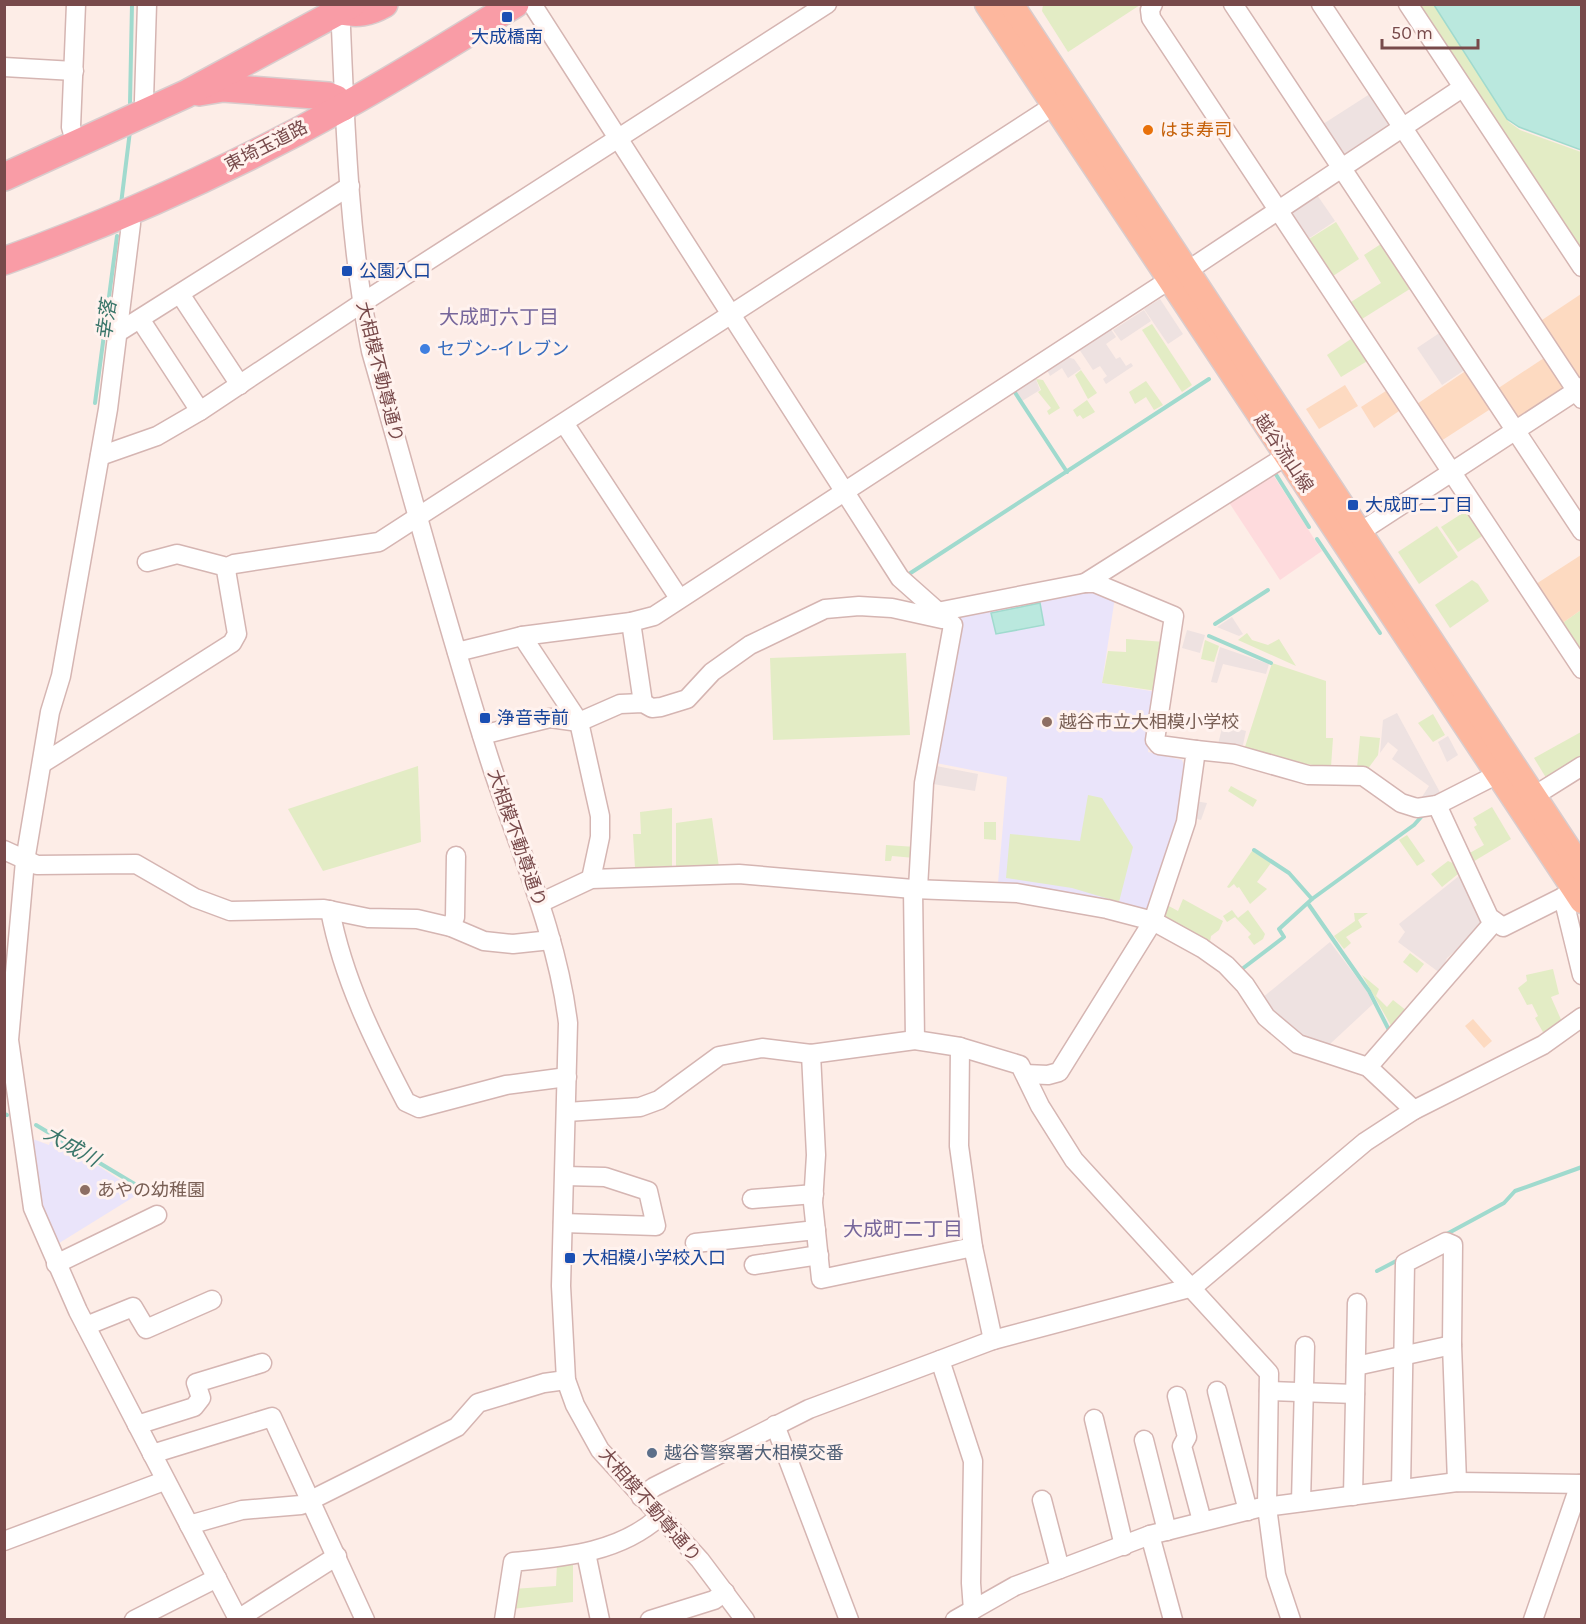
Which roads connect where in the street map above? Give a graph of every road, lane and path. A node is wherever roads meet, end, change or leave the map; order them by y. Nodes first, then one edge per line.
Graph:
1 (76, 4) edge
2 (147, 4) edge
3 (384, 4) edge
4 (515, 4) edge
5 (532, 4) edge
6 (827, 4) edge
7 (987, 4) edge
8 (1153, 4) edge
9 (1233, 4) edge
10 (1321, 4) edge
11 (1408, 4) edge
12 (1015, 6) edge
13 (344, 7) edge
14 (4, 67) edge
15 (74, 71) junction
16 (1462, 88) junction
17 (186, 94) junction
18 (1053, 106) junction
19 (343, 107) junction
20 (147, 113) junction
21 (1402, 129) junction
22 (618, 140) junction
23 (75, 146) junction
24 (1342, 169) junction
25 (4, 177) edge
26 (350, 186) junction
27 (1278, 210) junction
28 (126, 214) junction
29 (4, 261) edge
30 (1581, 267) edge
31 (1178, 275) junction
32 (180, 294) junction
33 (362, 303) junction
34 (731, 315) junction
35 (140, 319) junction
36 (117, 333) junction
37 (240, 385) junction
38 (1580, 392) edge
39 (200, 411) junction
40 (564, 423) junction
41 (1516, 431) junction
42 (100, 456) junction
43 (1286, 456) junction
44 (1452, 473) junction
45 (845, 491) junction
46 (418, 515) junction
47 (1581, 531) edge
48 (1360, 532) junction
49 (147, 562) dead end
50 (225, 568) junction
51 (1085, 583) junction
52 (680, 598) junction
53 (943, 616) junction
54 (631, 622) junction
55 (522, 636) junction
56 (457, 652) junction
57 (1581, 669) edge
58 (643, 703) junction
59 (579, 722) junction
60 (482, 735) junction
61 (1196, 750) junction
62 (43, 763) junction
63 (1581, 766) edge
64 (1498, 774) junction
65 (1533, 796) junction
66 (1437, 805) junction
67 (4, 850) edge
68 (456, 856) dead end
69 (25, 861) junction
70 (591, 879) junction
71 (916, 889) junction
72 (1575, 889) edge
73 (540, 903) junction
74 (330, 910) junction
75 (1153, 921) junction
76 (1494, 922) junction
77 (451, 927) junction
78 (551, 940) junction
79 (1581, 975) edge
80 (1581, 1017) edge
81 (7, 1021) edge
82 (915, 1040) junction
83 (960, 1047) junction
84 (812, 1054) junction
85 (1368, 1067) junction
86 (1025, 1074) junction
87 (567, 1077) junction
88 (1414, 1110) junction
89 (567, 1112) junction
90 (564, 1176) junction
91 (814, 1194) junction
92 (752, 1199) dead end
93 (157, 1215) dead end
94 (563, 1223) junction
95 (816, 1230) junction
96 (695, 1243) dead end
97 (973, 1247) junction
98 (819, 1255) junction
99 (56, 1264) junction
100 (754, 1265) dead end
101 (1193, 1287) junction
102 (212, 1300) dead end
103 (1357, 1303) dead end
104 (86, 1326) junction
105 (993, 1340) junction
106 (1452, 1345) junction
107 (1305, 1346) dead end
108 (1403, 1357) junction
109 (940, 1360) junction
110 (262, 1364) dead end
111 (1356, 1366) junction
112 (566, 1380) junction
113 (1217, 1391) dead end
114 (1269, 1391) junction
115 (1305, 1392) junction
116 (1355, 1394) junction
117 (1177, 1396) dead end
118 (1094, 1419) dead end
119 (137, 1425) junction
120 (775, 1425) junction
121 (1144, 1440) dead end
122 (152, 1454) junction
123 (164, 1481) junction
124 (1457, 1482) junction
125 (1581, 1484) edge
126 (1401, 1489) junction
127 (1353, 1496) junction
128 (641, 1497) junction
129 (1042, 1500) dead end
130 (311, 1501) junction
131 (1301, 1502) junction
132 (1267, 1507) junction
133 (1248, 1510) junction
134 (659, 1517) junction
135 (1202, 1521) junction
136 (189, 1525) junction
137 (1159, 1533) junction
138 (4, 1541) edge
139 (1124, 1546) junction
140 (586, 1553) junction
141 (337, 1556) junction
142 (1060, 1569) junction
143 (217, 1578) junction
144 (725, 1592) junction
145 (973, 1610) junction
146 (134, 1620) edge
147 (365, 1620) edge
148 (504, 1620) edge
149 (600, 1620) edge
150 (650, 1620) edge
151 (745, 1620) edge
152 (849, 1620) edge
153 (955, 1620) edge
154 (1173, 1620) edge
155 (1291, 1620) edge
156 (1533, 1620) edge

1 - 15 street
2 - 20 street
3 - 13 highway
4 - 19 highway, 東埼玉道路
5 - 22 street
6 - 22 street
7 - 18 main road, 越谷流山線
8 - 27 street
9 - 24 street
10 - 21 street
11 - 16 street
12 - 31 main road, 越谷流山線
13 - 17 highway
13 - 19 street, 大相模不動尊通り
14 - 15 street
15 - 23 street
16 - 21 street
16 - 30 street
17 - 19 highway
17 - 20 highway
18 - 31 main road, 越谷流山線
18 - 34 street
19 - 26 street, 大相模不動尊通り
19 - 28 highway, 東埼玉道路
20 - 23 highway
21 - 24 street
21 - 38 street
22 - 33 street
22 - 34 street
23 - 25 highway
24 - 27 street
24 - 41 street
26 - 32 street
26 - 33 street, 大相模不動尊通り
27 - 31 street
27 - 44 street
28 - 29 highway, 東埼玉道路
28 - 36 street
31 - 43 main road, 越谷流山線
31 - 45 street
31 - 48 main road, 越谷流山線
32 - 35 street
32 - 37 street
33 - 37 street
33 - 46 street, 大相模不動尊通り
34 - 40 street
34 - 45 street
35 - 36 street
35 - 39 street
36 - 42 street
37 - 39 street
38 - 41 street
39 - 42 street
40 - 46 street
40 - 52 street
41 - 44 street
41 - 47 street
42 - 62 street
43 - 51 street
43 - 64 main road, 越谷流山線
44 - 48 street
44 - 57 street
45 - 52 street
45 - 53 street
46 - 50 street
46 - 56 street, 大相模不動尊通り
48 - 65 main road, 越谷流山線
49 - 50 street
50 - 62 street
51 - 53 street
51 - 61 street
52 - 54 street
53 - 58 street
53 - 71 street
54 - 55 street
54 - 58 street
55 - 56 street
55 - 59 street
56 - 60 street, 大相模不動尊通り
58 - 59 street
59 - 60 street
59 - 70 street
60 - 73 street, 大相模不動尊通り
61 - 66 street
61 - 75 street
62 - 69 street
63 - 65 street
64 - 66 street
64 - 72 main road, 越谷流山線
65 - 72 main road, 越谷流山線
66 - 76 street
67 - 69 street
68 - 77 street
69 - 74 street
69 - 81 street
70 - 71 street
70 - 73 street
71 - 75 street
71 - 82 street
72 - 76 street
72 - 79 street
73 - 78 street, 大相模不動尊通り
74 - 77 street
74 - 87 street
75 - 85 street
75 - 86 street
76 - 85 street
77 - 78 street
78 - 87 street, 大相模不動尊通り
80 - 88 street
81 - 99 street
82 - 83 street
82 - 84 street
83 - 86 street
83 - 97 street
84 - 89 street
84 - 91 street
85 - 88 street
86 - 101 street
87 - 89 street, 大相模不動尊通り
88 - 101 street
89 - 90 street, 大相模不動尊通り
90 - 94 street, 大相模不動尊通り
90 - 94 street
91 - 92 street
91 - 95 street
93 - 99 street
94 - 112 street, 大相模不動尊通り
95 - 96 street
95 - 98 street
97 - 98 street
97 - 105 street
98 - 100 street
99 - 104 street
101 - 105 street
101 - 114 street
102 - 104 street
103 - 111 street
104 - 119 street
105 - 109 street
106 - 108 street
106 - 108 street
106 - 124 street
107 - 115 street
108 - 111 street
108 - 126 street
109 - 120 street
109 - 145 street
110 - 119 street
111 - 116 street
112 - 128 street, 大相模不動尊通り
112 - 130 street
113 - 133 street
114 - 115 street
114 - 132 street
115 - 116 street
115 - 131 street
116 - 127 street
117 - 135 street
118 - 139 street
119 - 122 street
120 - 128 street
120 - 152 street
121 - 137 street
122 - 123 street
122 - 130 street
123 - 136 street
123 - 138 street
124 - 125 street
124 - 126 street
125 - 156 street
126 - 127 street
127 - 131 street
128 - 134 street, 大相模不動尊通り
129 - 142 street
130 - 136 street
130 - 141 street
131 - 132 street
132 - 133 street
132 - 155 street
133 - 135 street
134 - 140 street
134 - 144 street, 大相模不動尊通り
135 - 137 street
136 - 143 street
137 - 139 street
137 - 154 street
139 - 142 street
140 - 148 street
140 - 149 street
141 - 143 street
141 - 147 street
142 - 145 street
143 - 146 street
144 - 150 street
144 - 151 street, 大相模不動尊通り
145 - 153 street

